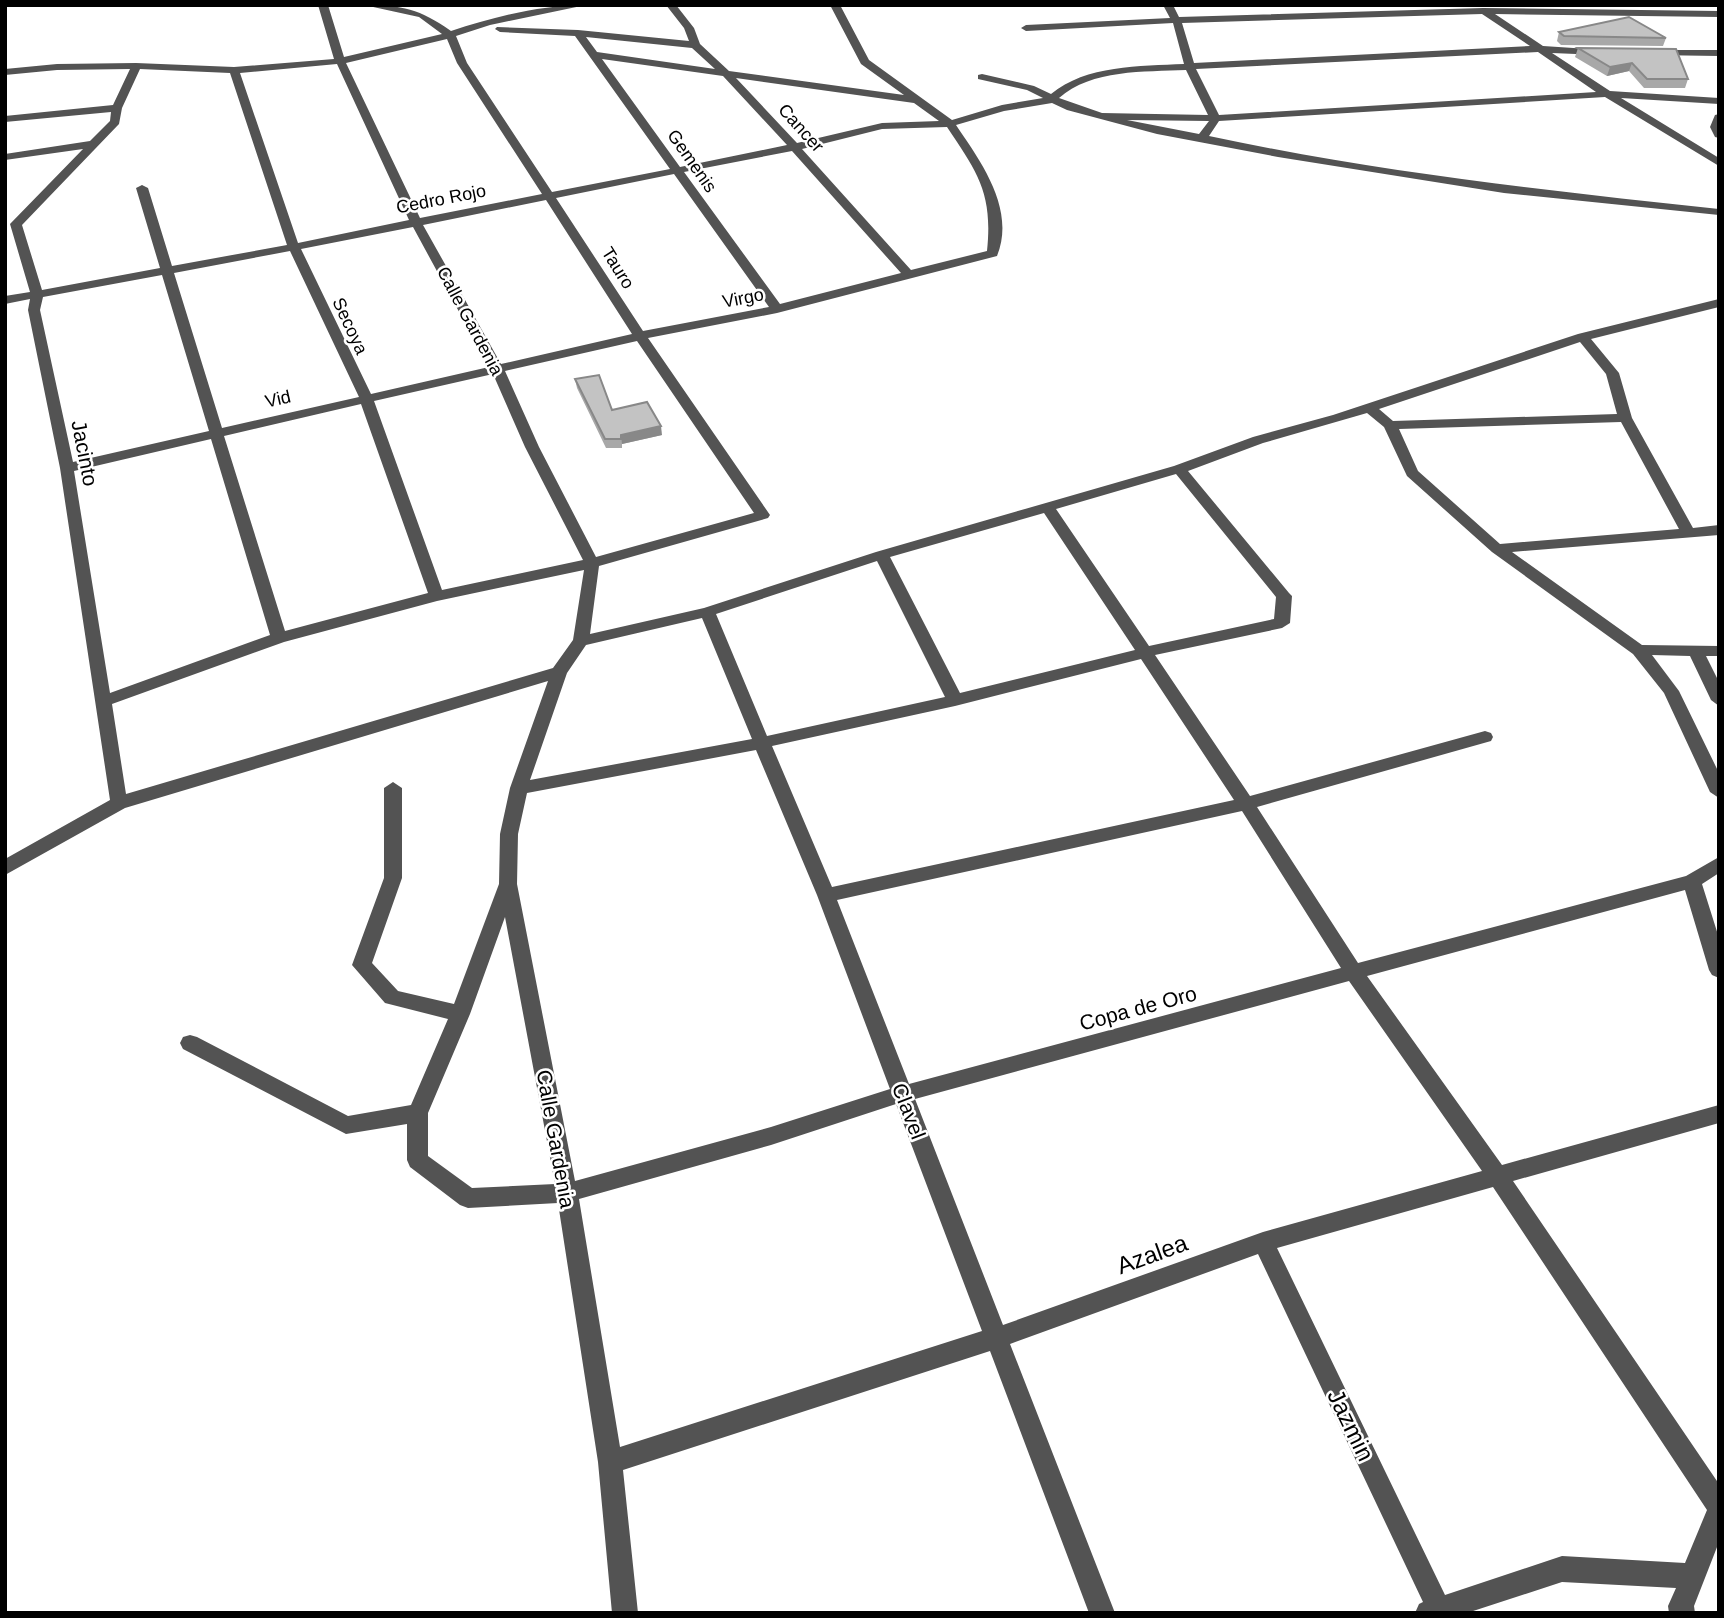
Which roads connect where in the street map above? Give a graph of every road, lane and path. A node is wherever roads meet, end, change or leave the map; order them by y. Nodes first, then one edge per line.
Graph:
1 (323, 5) edge
2 (369, 5) edge
3 (581, 5) edge
4 (671, 5) edge
5 (835, 5) edge
6 (1168, 5) edge
7 (1479, 8) edge
8 (1719, 14) edge
9 (1177, 22) junction
10 (1026, 28) dead end
11 (471, 29) junction
12 (578, 33) junction
13 (450, 35) junction
14 (695, 45) junction
15 (1538, 48) junction
16 (1610, 52) edge
17 (1651, 53) edge
18 (1719, 53) edge
19 (596, 55) junction
20 (341, 61) junction
21 (136, 66) junction
22 (1190, 67) junction
23 (234, 70) junction
24 (5, 72) edge
25 (726, 72) junction
26 (982, 77) dead end
27 (1607, 94) junction
28 (1050, 100) junction
29 (919, 101) junction
30 (1719, 101) edge
31 (117, 108) junction
32 (1102, 116) junction
33 (1719, 117) edge
34 (1214, 118) junction
35 (5, 119) edge
36 (950, 124) junction
37 (1719, 135) edge
38 (1202, 138) junction
39 (94, 144) junction
40 (795, 147) junction
41 (5, 157) edge
42 (1719, 163) edge
43 (676, 170) junction
44 (142, 188) dead end
45 (550, 195) junction
46 (1719, 212) edge
47 (416, 222) junction
48 (294, 247) junction
49 (166, 272) junction
50 (908, 274) junction
51 (37, 294) junction
52 (5, 300) edge
53 (1719, 303) edge
54 (777, 309) junction
55 (640, 336) junction
56 (1583, 337) junction
57 (497, 369) junction
58 (366, 398) junction
59 (1368, 407) junction
60 (1625, 418) junction
61 (1390, 425) junction
62 (217, 432) junction
63 (67, 468) junction
64 (1179, 468) junction
65 (1047, 506) junction
66 (1719, 530) edge
67 (1689, 533) junction
68 (1497, 549) junction
69 (881, 555) junction
70 (592, 562) junction
71 (437, 596) junction
72 (707, 612) junction
73 (279, 638) junction
74 (581, 641) junction
75 (1639, 650) junction
76 (1696, 651) junction
77 (1719, 651) edge
78 (1146, 652) junction
79 (559, 672) junction
80 (955, 700) junction
81 (1719, 700) edge
82 (104, 701) junction
83 (1485, 737) dead end
84 (761, 743) junction
85 (393, 788) dead end
86 (519, 788) junction
87 (1719, 792) edge
88 (120, 803) junction
89 (1246, 804) junction
90 (1719, 863) edge
91 (5, 869) edge
92 (1692, 881) junction
93 (508, 884) junction
94 (826, 895) junction
95 (1719, 970) edge
96 (1355, 974) junction
97 (460, 1014) junction
98 (190, 1043) dead end
99 (902, 1094) junction
100 (418, 1113) junction
101 (1719, 1114) edge
102 (1497, 1175) junction
103 (567, 1194) junction
104 (1263, 1242) junction
105 (996, 1338) junction
106 (610, 1462) junction
107 (1719, 1508) edge
108 (1692, 1576) junction
109 (1433, 1611) edge
110 (625, 1613) edge
111 (1102, 1613) edge
112 (1682, 1613) edge

1 - 20 street, Calle Gardenia
2 - 13 street
3 - 11 street
4 - 14 street, Cancer
5 - 29 street
6 - 9 street
7 - 8 street
7 - 9 street
7 - 15 street
9 - 10 street
9 - 22 street
11 - 12 street
11 - 13 street
12 - 14 street
12 - 19 street, Gemenis
13 - 20 street
13 - 45 street, Tauro
14 - 25 street, Cancer
15 - 16 street
15 - 22 street
15 - 27 street
17 - 18 street
19 - 25 street
19 - 43 street, Gemenis
20 - 23 street
20 - 47 street, Calle Gardenia
21 - 23 street
21 - 24 street
21 - 31 street, Jacinto
22 - 28 street
22 - 34 street
23 - 48 street, Secoya
25 - 29 street
25 - 40 street, Cancer
26 - 28 street
27 - 30 street
27 - 34 street
27 - 42 street
28 - 32 street
28 - 36 street, Cedro Rojo
29 - 36 street
31 - 35 street
31 - 39 street, Jacinto
32 - 34 street
32 - 38 street
33 - 37 street
34 - 38 street
36 - 40 street, Cedro Rojo
36 - 50 street, Virgo
38 - 46 street
39 - 41 street
39 - 51 street, Jacinto
40 - 43 street, Cedro Rojo
40 - 50 street, Cancer
43 - 45 street, Cedro Rojo
43 - 54 street, Gemenis
44 - 49 street
45 - 47 street, Cedro Rojo
45 - 55 street, Tauro
47 - 48 street, Cedro Rojo
47 - 57 street, Calle Gardenia
48 - 49 street, Cedro Rojo
48 - 58 street, Secoya
49 - 51 street, Cedro Rojo
49 - 62 street
50 - 54 street, Virgo
51 - 52 street, Cedro Rojo
51 - 63 street, Jacinto
53 - 56 street
54 - 55 street, Virgo
55 - 57 street, Virgo
55 - 70 street, Tauro
56 - 59 street
56 - 60 street
57 - 58 street, Vid
57 - 70 street, Calle Gardenia
58 - 62 street, Vid
58 - 71 street, Secoya
59 - 61 street
59 - 64 street
60 - 61 street
60 - 67 street
61 - 68 street
62 - 63 street, Vid
62 - 73 street
63 - 82 street, Jacinto
64 - 65 street
64 - 78 street
65 - 69 street
65 - 78 street
66 - 67 street
67 - 68 street
68 - 75 street
69 - 72 street
69 - 80 street
70 - 71 street
70 - 74 street
71 - 73 street
72 - 74 street
72 - 84 street, Clavel
73 - 82 street
74 - 79 street, Calle Gardenia
75 - 76 street
75 - 87 street
76 - 77 street
76 - 81 street
78 - 80 street
78 - 89 street
79 - 86 street, Calle Gardenia
79 - 88 street
80 - 84 street
82 - 88 street, Jacinto
83 - 89 street
84 - 86 street
84 - 94 street, Clavel
85 - 97 street
86 - 93 street, Calle Gardenia
88 - 91 street
89 - 94 street
89 - 96 street
90 - 92 street, Copa de Oro
92 - 95 street
92 - 96 street, Copa de Oro
93 - 97 street
93 - 103 street, Calle Gardenia
94 - 99 street, Clavel
96 - 99 street, Copa de Oro
96 - 102 street
97 - 100 street
98 - 100 street
99 - 103 street, Copa de Oro
99 - 105 street, Clavel
100 - 103 street, Copa de Oro
101 - 102 street, Azalea
102 - 104 street, Azalea
102 - 107 street
103 - 106 street, Calle Gardenia
104 - 105 street, Azalea
104 - 109 street, Jazmin
105 - 106 street, Azalea
105 - 111 street, Clavel
106 - 110 street, Calle Gardenia
107 - 108 street
108 - 109 street
108 - 112 street

